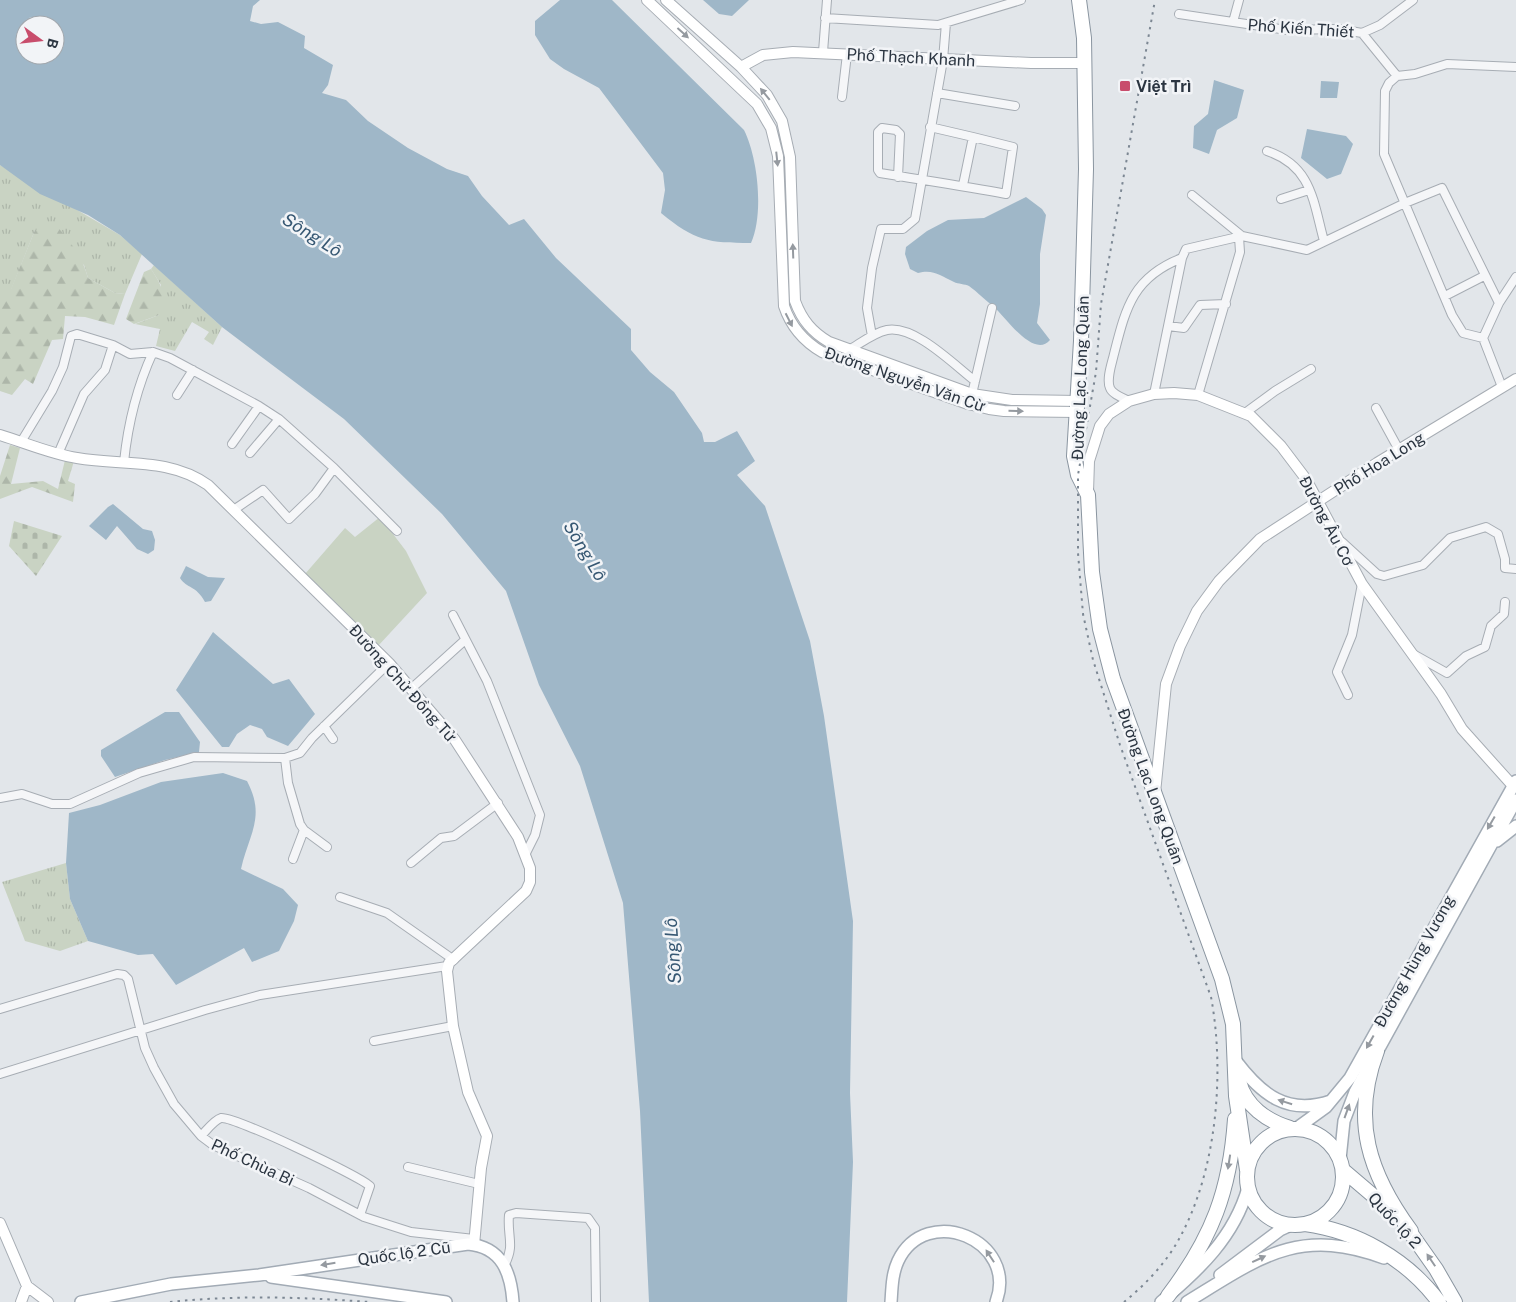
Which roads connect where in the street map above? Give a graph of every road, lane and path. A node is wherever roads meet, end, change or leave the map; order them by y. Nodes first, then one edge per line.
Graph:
1 (647, 0) edge
2 (666, 0) edge
3 (827, 0) edge
4 (1021, 0) edge
5 (1079, 0) edge
6 (1239, 0) edge
7 (1413, 0) edge
8 (1179, 14) dead end
9 (825, 18) junction
10 (1233, 22) junction
11 (946, 23) junction
12 (1362, 33) junction
13 (823, 52) junction
14 (847, 54) junction
15 (943, 60) junction
16 (1084, 62) junction
17 (1516, 67) edge
18 (741, 68) junction
19 (1397, 76) junction
20 (937, 93) junction
21 (842, 97) dead end
22 (1015, 106) dead end
23 (930, 127) junction
24 (973, 137) junction
25 (1267, 152) dead end
26 (898, 177) junction
27 (922, 180) junction
28 (963, 185) junction
29 (1309, 190) junction
30 (1192, 195) dead end
31 (1280, 199) dead end
32 (1405, 203) junction
33 (1240, 237) junction
34 (1324, 241) junction
35 (1182, 258) junction
36 (1484, 276) junction
37 (1516, 277) edge
38 (1446, 296) junction
39 (1500, 303) junction
40 (1226, 304) junction
41 (992, 308) dead end
42 (1168, 326) junction
43 (872, 336) junction
44 (1483, 338) junction
45 (113, 345) junction
46 (849, 350) junction
47 (153, 352) junction
48 (1311, 369) dead end
49 (193, 370) junction
50 (915, 374) junction
51 (1516, 379) edge
52 (975, 381) junction
53 (912, 384) junction
54 (1502, 387) junction
55 (972, 394) junction
56 (1154, 394) junction
57 (177, 395) dead end
58 (1198, 395) junction
59 (1129, 401) junction
60 (259, 406) junction
61 (1078, 406) junction
62 (1376, 408) dead end
63 (1246, 412) junction
64 (279, 419) junction
65 (0, 435) edge
66 (21, 442) junction
67 (232, 444) dead end
68 (1399, 450) junction
69 (250, 453) dead end
70 (58, 454) junction
71 (124, 462) junction
72 (334, 468) junction
73 (1088, 495) junction
74 (1319, 500) junction
75 (235, 510) junction
76 (397, 531) dead end
77 (1338, 540) junction
78 (1516, 569) edge
79 (1362, 584) junction
80 (1505, 602) dead end
81 (453, 615) dead end
82 (465, 640) junction
83 (1411, 652) junction
84 (389, 663) junction
85 (412, 688) junction
86 (1348, 695) dead end
87 (324, 726) junction
88 (333, 739) dead end
89 (286, 758) junction
90 (1515, 783) edge
91 (1155, 796) junction
92 (0, 798) edge
93 (1516, 800) edge
94 (498, 804) junction
95 (1516, 826) edge
96 (304, 830) junction
97 (327, 847) dead end
98 (525, 855) junction
99 (293, 859) dead end
100 (1482, 860) junction
101 (411, 863) dead end
102 (340, 897) dead end
103 (450, 963) junction
104 (0, 1009) edge
105 (453, 1026) junction
106 (140, 1031) junction
107 (374, 1041) dead end
108 (1377, 1051) junction
109 (1236, 1060) junction
110 (0, 1074) edge
111 (1236, 1096) junction
112 (1332, 1100) junction
113 (1293, 1128) junction
114 (201, 1136) junction
115 (1341, 1164) junction
116 (408, 1166) dead end
117 (1247, 1170) junction
118 (479, 1184) junction
119 (1248, 1188) junction
120 (360, 1215) junction
121 (0, 1223) edge
122 (1297, 1224) junction
123 (1411, 1231) junction
124 (474, 1242) junction
125 (1400, 1263) junction
126 (505, 1264) junction
127 (259, 1275) junction
128 (27, 1286) junction
129 (1165, 1299) edge
130 (21, 1302) edge
131 (48, 1302) edge
132 (81, 1302) edge
133 (446, 1302) edge
134 (513, 1302) edge
135 (596, 1302) edge
136 (891, 1302) edge
137 (996, 1302) edge
138 (1186, 1302) edge
139 (1439, 1302) edge
140 (1455, 1302) edge

1 -> 53 street, Đường Nguyễn Văn Cừ
2 - 18 street, Đường Nguyễn Văn Cừ
3 - 9 street
4 - 11 street
5 - 16 highway, Đường Lạc Long Quân
6 - 10 street
7 - 12 street, Phố Kiến Thiết
8 - 10 street, Phố Kiến Thiết
9 - 11 street
9 - 13 street
10 - 12 street, Phố Kiến Thiết
11 - 15 street
12 - 19 street
13 - 14 street, Phố Thạch Khanh
13 - 18 street, Phố Thạch Khanh
14 - 15 street, Phố Thạch Khanh
14 - 21 street
15 - 16 street, Phố Thạch Khanh
15 - 20 street
16 - 61 highway, Đường Lạc Long Quân
17 - 19 street
46 -> 18 street, Đường Nguyễn Văn Cừ
19 - 32 street
20 - 22 street
20 - 23 street
23 - 24 street
23 - 27 street
24 - 28 street
24 - 28 street
25 - 29 street
26 - 26 street
26 - 27 street
27 - 28 street
27 - 43 street
29 - 31 street
29 - 34 street
30 - 33 street
32 - 34 street
32 - 36 street
32 - 38 street
33 - 34 street
33 - 35 street
33 - 40 street
35 - 42 street
35 - 59 street
36 - 38 street
36 - 39 street
37 - 39 street
38 - 44 street
39 - 44 street
40 - 42 street
40 - 58 street
41 - 52 street
42 - 56 street
43 - 46 street
43 - 52 street
44 - 54 street
45 - 47 street
45 - 66 street
45 - 70 street
46 - 50 street, Đường Nguyễn Văn Cừ
47 - 49 street
47 - 71 street
48 - 63 street
49 - 57 street
49 - 60 street
50 - 53 street
50 - 55 street, Đường Nguyễn Văn Cừ
51 - 54 street, Phố Hoa Long
52 - 55 street
53 -> 61 street, Đường Nguyễn Văn Cừ
54 - 68 street, Phố Hoa Long
55 - 61 street, Đường Nguyễn Văn Cừ
56 - 58 street, Đường Âu Cơ
56 - 59 street, Đường Âu Cơ
58 - 63 street, Đường Âu Cơ
59 - 73 street, Đường Âu Cơ
60 - 64 street
60 - 67 street
61 - 73 highway, Đường Lạc Long Quân
62 - 68 street
63 - 74 street, Đường Âu Cơ
64 - 69 street
64 - 72 street
65 - 66 street, Đường Chử Đồng Tử
66 - 70 street, Đường Chử Đồng Tử
68 - 74 street, Phố Hoa Long
70 - 71 street, Đường Chử Đồng Tử
71 - 75 street, Đường Chử Đồng Tử
72 - 75 street
72 - 76 street
73 - 91 highway, Đường Lạc Long Quân
74 - 77 street, Đường Âu Cơ
74 - 91 street, Phố Hoa Long
75 - 84 street, Đường Chử Đồng Tử
77 - 78 street
77 - 79 street, Đường Âu Cơ
79 - 83 street, Đường Âu Cơ
79 - 86 street
80 - 83 street
81 - 82 street
82 - 85 street
82 - 98 street
83 - 90 street, Đường Âu Cơ
84 - 85 street, Đường Chử Đồng Tử
84 - 87 street
85 - 94 street, Đường Chử Đồng Tử
87 - 88 street
87 - 89 street
89 - 92 street
89 - 96 street
90 -> 112 main road, Đường Hùng Vương
91 - 109 highway, Đường Lạc Long Quân
93 - 100 main road, Đường Hùng Vương
94 - 98 street, Đường Chử Đồng Tử
94 - 101 street
95 - 100 main road
96 - 97 street
96 - 99 street
98 - 103 street, Đường Chử Đồng Tử
100 - 108 main road, Đường Hùng Vương
102 - 103 street
103 - 105 street
103 - 106 street
104 - 106 street, Phố Chùa Bi
105 - 107 street
105 - 118 street
106 - 110 street
106 - 114 street, Phố Chùa Bi
115 -> 108 main road, Đường Hùng Vương
108 - 123 highway
109 - 111 highway, Đường Lạc Long Quân
112 -> 109 main road
109 - 113 highway, Đường Lạc Long Quân
111 - 117 highway, Đường Lạc Long Quân
111 -> 129 highway
112 - 113 main road, Đường Hùng Vương
113 - 115 highway, Quốc lộ 2
113 - 117 highway, Quốc lộ 2
114 - 120 street, Phố Chùa Bi
114 - 120 street
115 - 122 highway
115 - 123 highway, Quốc lộ 2
116 - 118 street
117 - 119 highway, Quốc lộ 2
118 - 124 street
119 - 122 highway, Quốc lộ 2
119 - 129 main road
120 - 124 street, Phố Chùa Bi
121 - 128 street
122 - 125 highway, Quốc lộ 2
122 - 138 main road
140 -> 123 highway, Quốc lộ 2
124 - 126 main road, Quốc lộ 2 Cũ
124 -> 127 main road, Quốc lộ 2 Cũ
138 -> 125 main road
125 - 139 highway, Quốc lộ 2
126 - 134 main road
126 - 135 street
127 - 132 main road, Quốc lộ 2 Cũ
127 - 133 main road, Quốc lộ 2 Cũ
128 - 130 street
128 - 131 street
137 -> 136 main road

